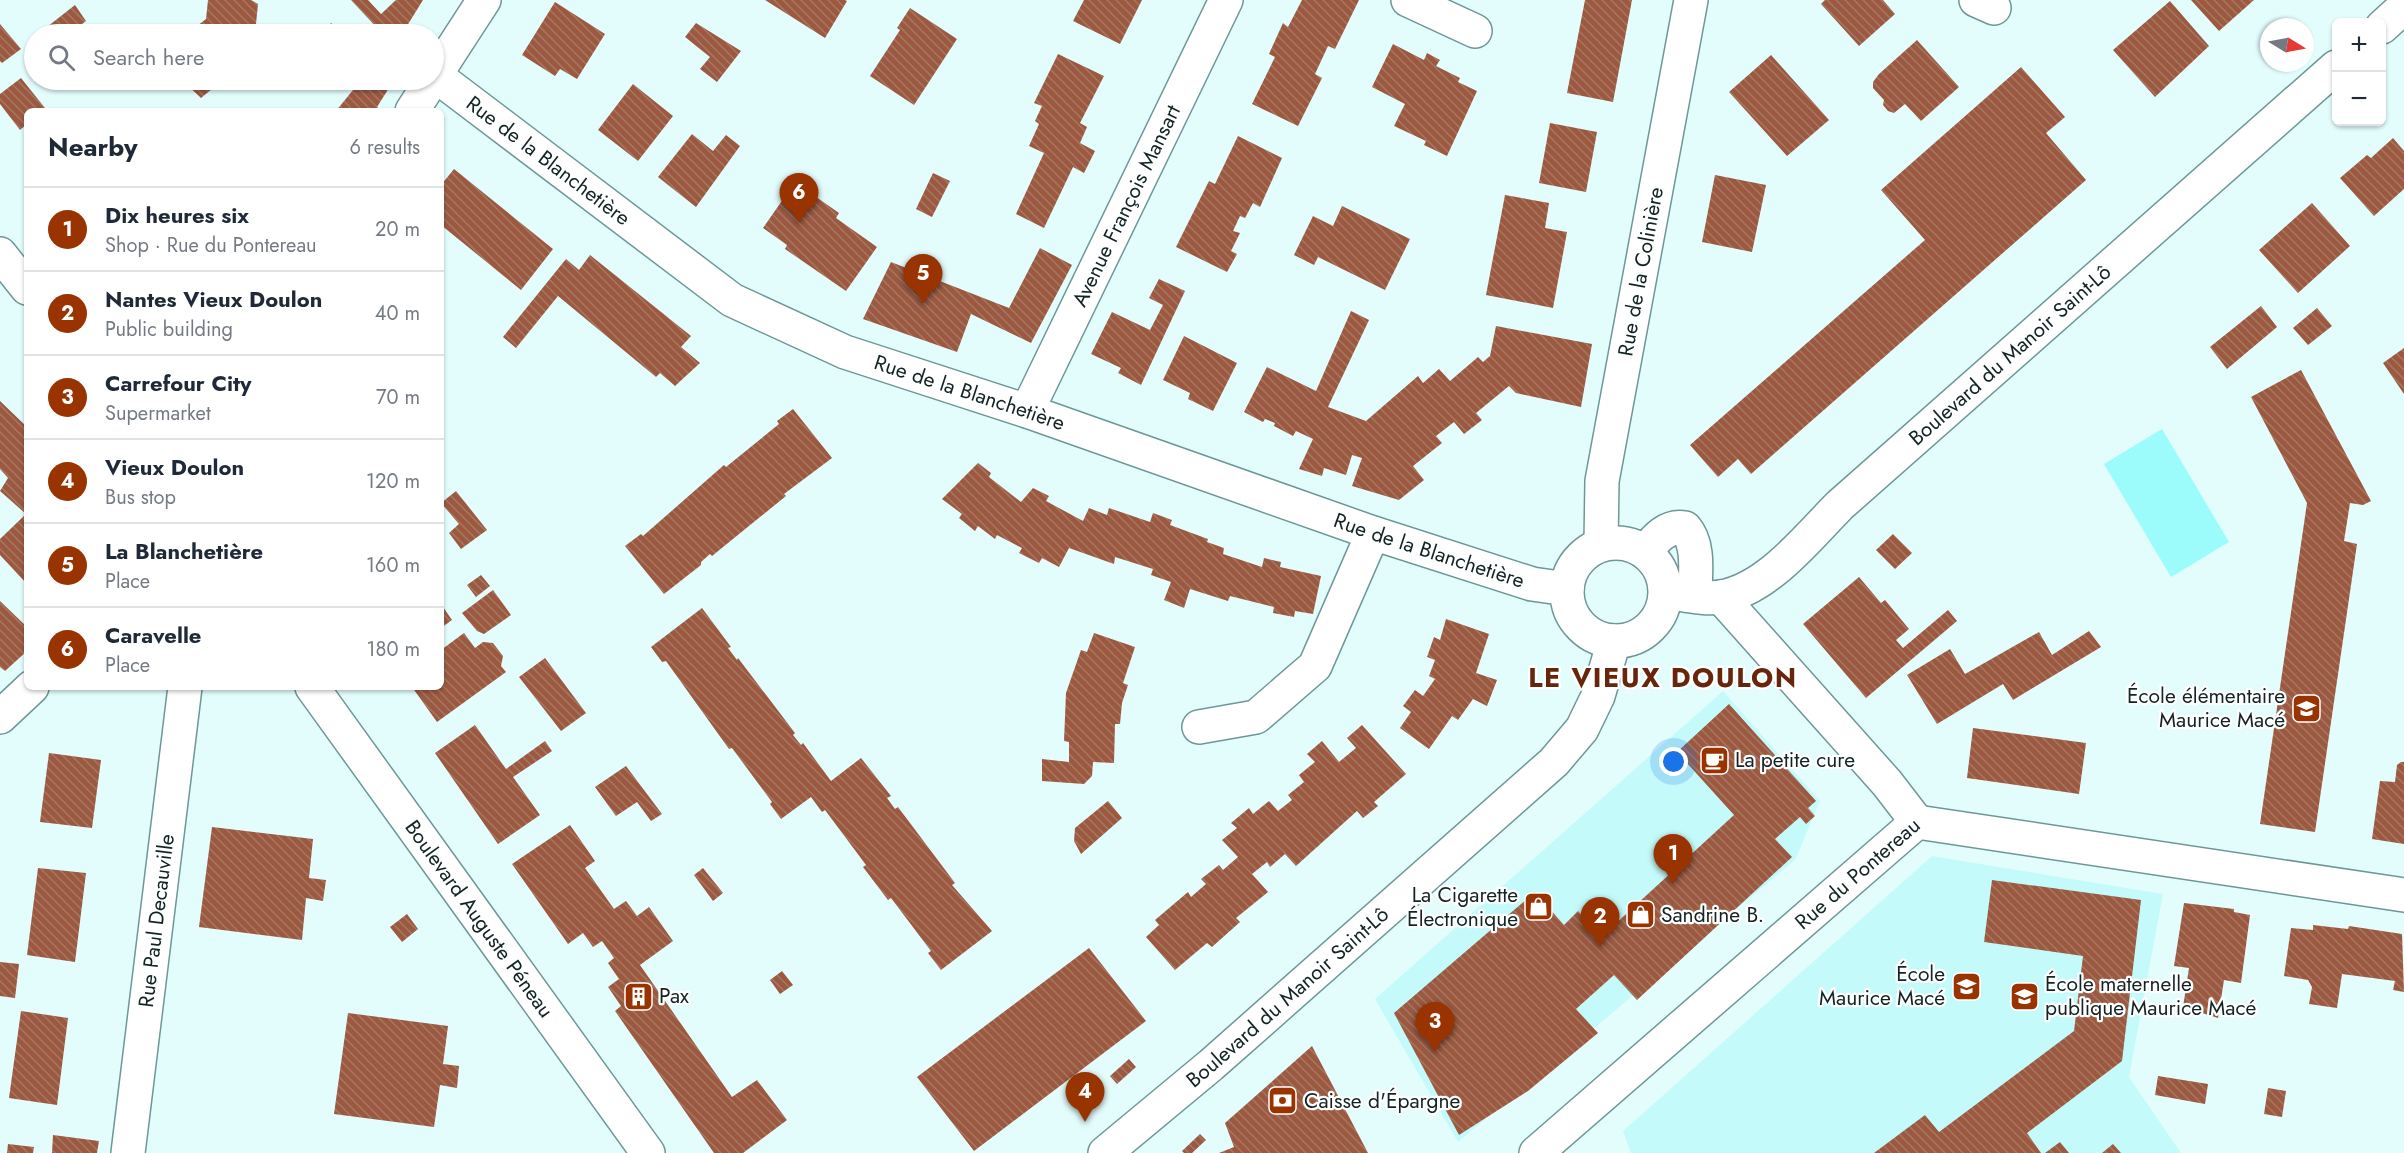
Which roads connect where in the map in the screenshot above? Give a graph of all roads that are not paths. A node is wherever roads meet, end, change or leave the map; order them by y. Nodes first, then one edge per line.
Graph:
1 (484, 0) edge
2 (1226, 0) edge
3 (1408, 0) edge
4 (1691, 0) edge
5 (2404, 7) edge
6 (2386, 23) edge
7 (1474, 31) dead end
8 (444, 62) edge
9 (2332, 71) edge
10 (444, 84) edge
11 (426, 90) edge
12 (414, 108) edge
13 (0, 254) edge
14 (24, 284) edge
15 (1027, 411) junction
16 (1373, 533) junction
17 (1601, 544) junction
18 (1645, 552) junction
19 (1567, 589) junction
20 (1694, 595) junction
21 (1614, 641) junction
22 (29, 690) edge
23 (185, 690) edge
24 (314, 690) edge
25 (0, 717) edge
26 (1199, 727) dead end
27 (1917, 822) junction
28 (2404, 895) edge
29 (128, 1153) edge
30 (648, 1153) edge
31 (1105, 1153) edge
32 (1536, 1153) edge

1 - 8 street
2 - 15 street, Avenue François Mansart
3 - 7 street
4 - 17 street, Rue de la Colinière
5 - 6 street
9 - 20 street, Boulevard du Manoir Saint-Lô
10 - 15 street, Rue de la Blanchetière
11 - 12 street
13 - 14 street
15 - 16 street, Rue de la Blanchetière
16 - 19 street, Rue de la Blanchetière
16 - 26 street
17 - 18 street
17 - 19 street
18 - 20 street
18 - 20 street
19 - 21 street
20 - 21 street
20 - 27 street
21 - 31 street, Boulevard du Manoir Saint-Lô
22 - 25 street
23 - 29 street, Rue Paul Decauville
24 - 30 street, Boulevard Auguste Péneau
27 - 28 street, Rue du Pontereau
27 - 32 street, Rue du Pontereau

